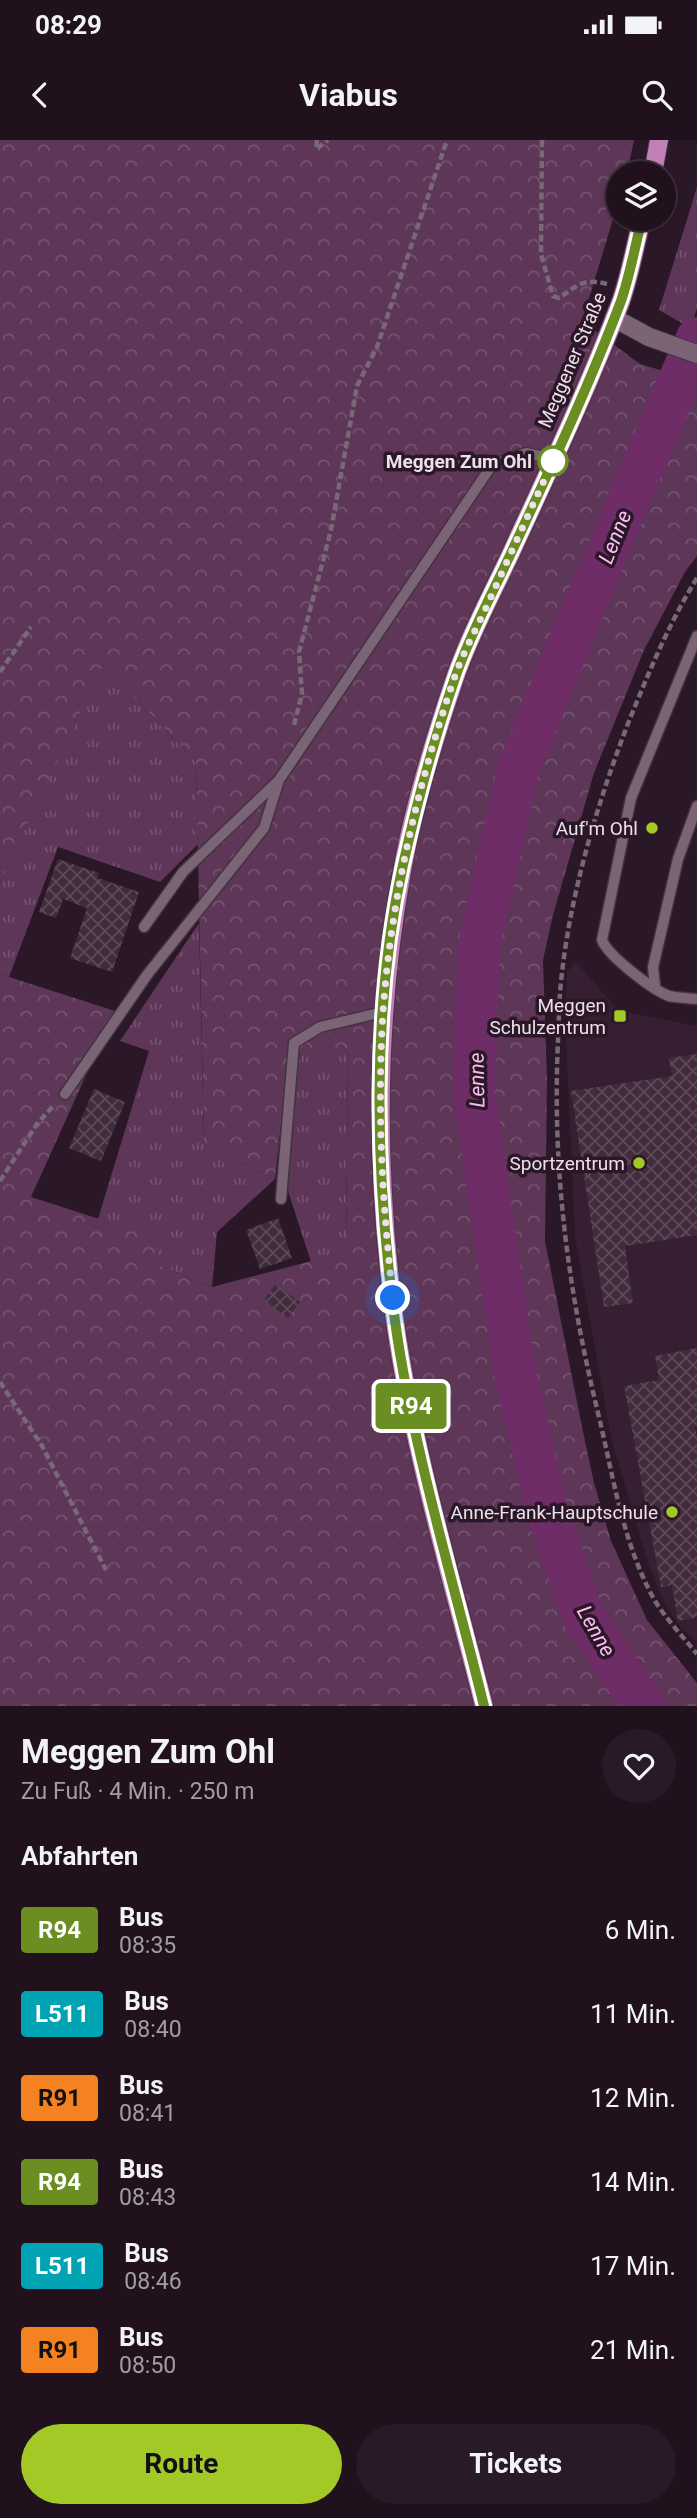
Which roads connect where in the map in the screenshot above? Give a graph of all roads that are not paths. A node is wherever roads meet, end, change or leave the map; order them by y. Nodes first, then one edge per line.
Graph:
1 (659, 140) edge
2 (655, 161) edge
3 (639, 231) edge
4 (614, 318) junction
5 (697, 354) edge
6 (554, 459) junction
7 (697, 636) edge
8 (279, 780) junction
9 (697, 806) edge
10 (144, 927) dead end
11 (655, 986) junction
12 (697, 999) edge
13 (383, 1012) junction
14 (65, 1094) road end
15 (281, 1199) dead end
16 (484, 1706) edge

1 - 2 main road
3 - 4 main road, Meggener Straße
4 - 5 street
4 - 6 main road, Meggener Straße
6 - 8 lane
6 - 13 main road, Meggener Straße
7 - 11 lane
8 - 10 lane
8 - 14 lane
9 - 11 lane
11 - 12 lane
13 - 15 lane
13 - 16 main road, Meggener Straße

